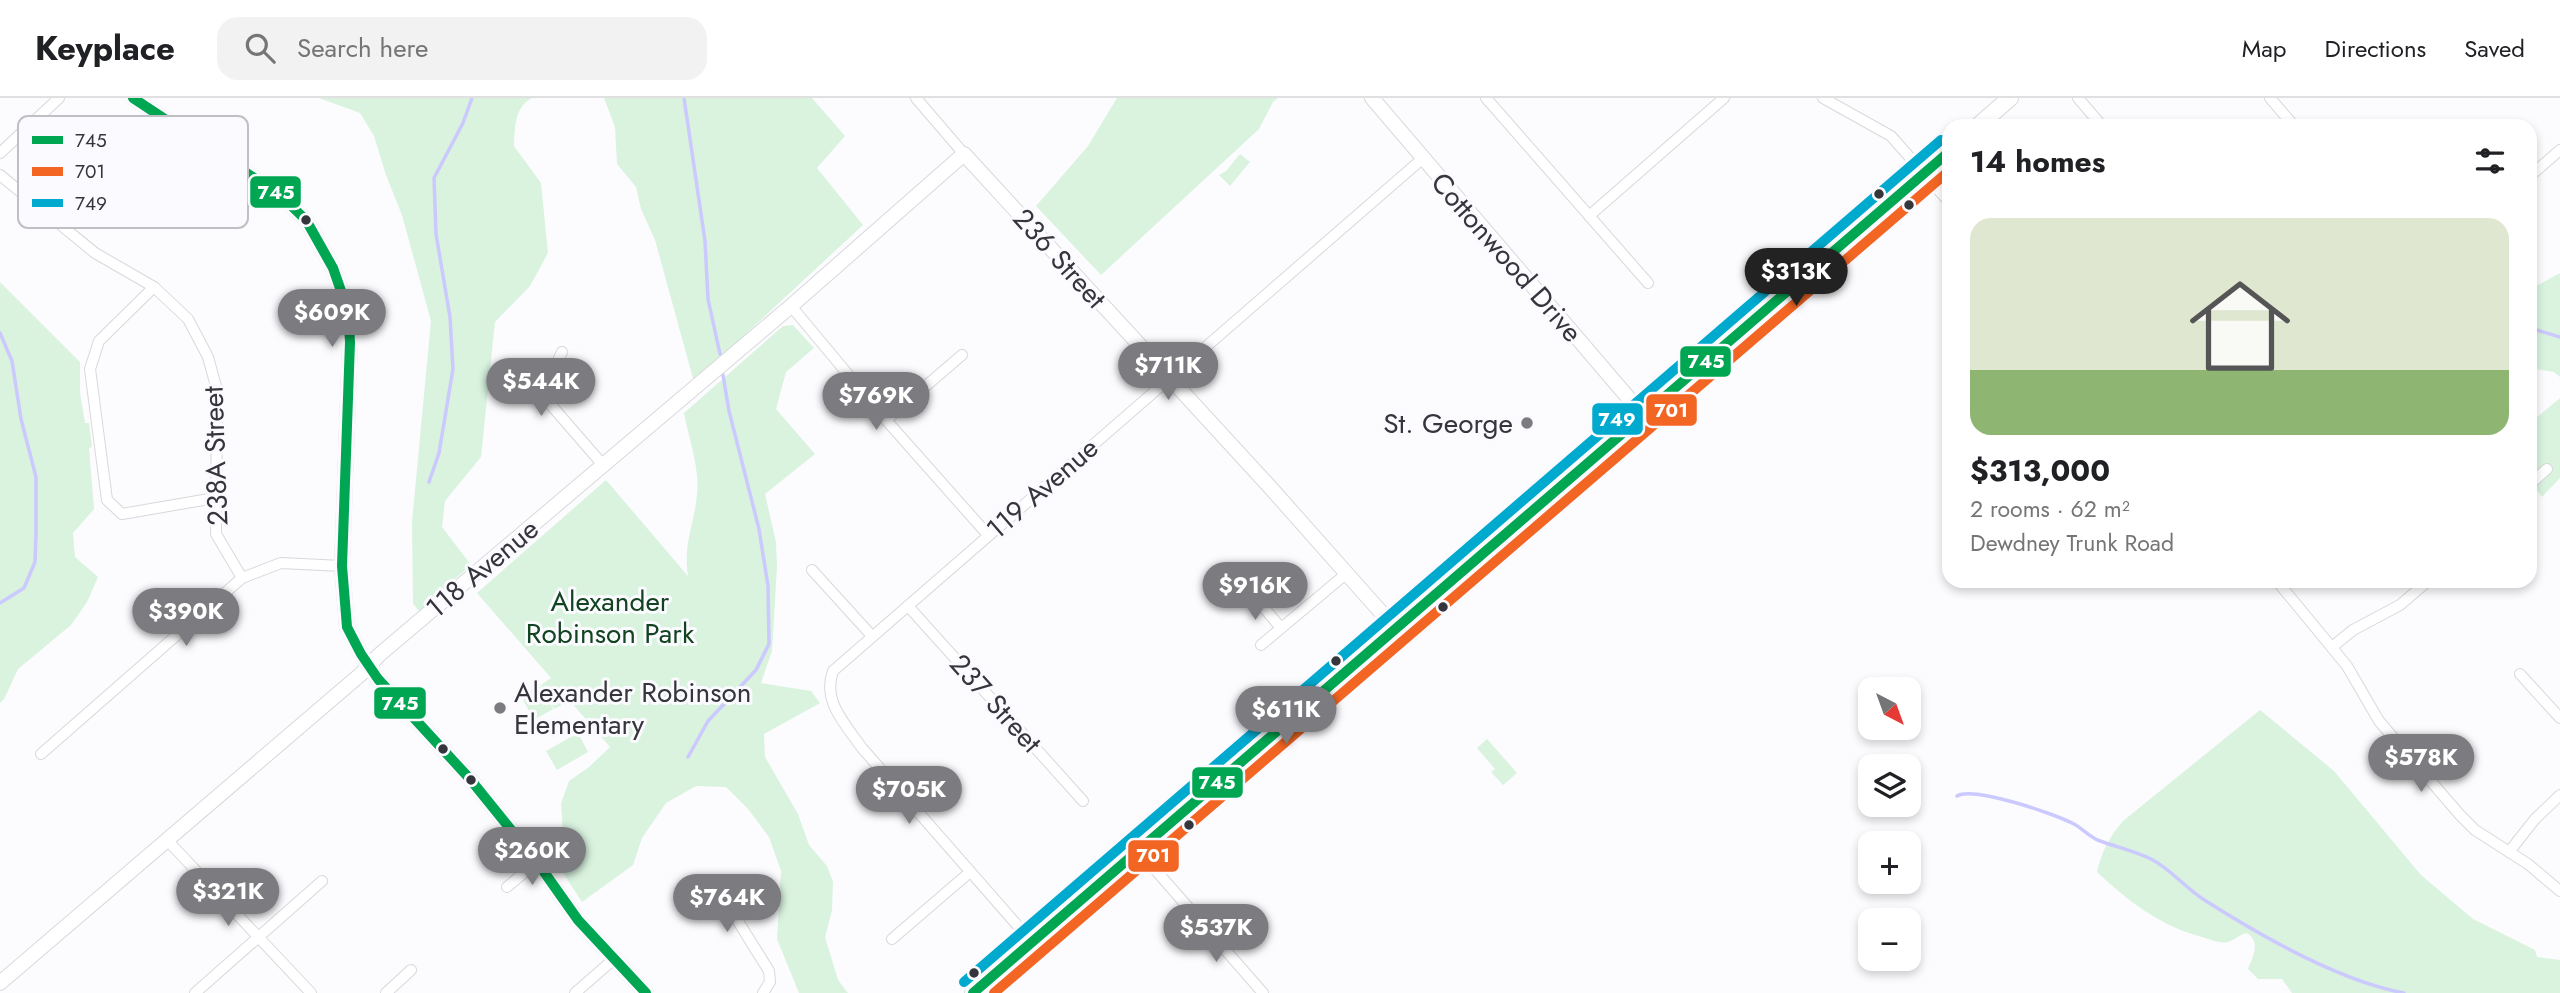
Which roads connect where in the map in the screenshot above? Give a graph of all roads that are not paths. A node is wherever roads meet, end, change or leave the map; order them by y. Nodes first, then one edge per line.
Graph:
1 (59, 98) edge
2 (134, 98) edge
3 (916, 98) edge
4 (1372, 98) edge
5 (1724, 98) edge
6 (1822, 98) edge
7 (2010, 98) edge
8 (2078, 98) edge
9 (2270, 98) edge
10 (1494, 101) edge
11 (40, 116) edge
12 (161, 116) edge
13 (1986, 119) edge
14 (2096, 119) edge
15 (2288, 119) edge
16 (18, 136) edge
17 (2560, 150) edge
18 (0, 153) edge
19 (964, 154) junction
20 (1942, 158) edge
21 (1422, 159) junction
22 (2537, 170) edge
23 (1924, 173) junction
24 (248, 174) edge
25 (0, 175) edge
26 (18, 190) edge
27 (1942, 194) edge
28 (1589, 216) junction
29 (65, 228) edge
30 (1648, 283) dead end
31 (155, 286) junction
32 (791, 306) junction
33 (562, 352) dead end
34 (962, 355) dead end
35 (1169, 378) junction
36 (1643, 415) junction
37 (886, 419) junction
38 (603, 465) junction
39 (2547, 469) dead end
40 (2537, 478) edge
41 (215, 498) junction
42 (988, 535) junction
43 (342, 566) junction
44 (812, 570) dead end
45 (1347, 573) junction
46 (242, 578) junction
47 (2283, 588) edge
48 (2420, 588) edge
49 (1253, 595) dead end
50 (908, 606) junction
51 (1281, 628) junction
52 (1395, 628) junction
53 (872, 636) junction
54 (1261, 645) dead end
55 (2332, 647) junction
56 (369, 666) junction
57 (2520, 674) dead end
58 (2560, 718) edge
59 (41, 754) dead end
60 (2560, 795) edge
61 (1083, 801) dead end
62 (168, 841) junction
63 (1138, 850) junction
64 (2509, 852) junction
65 (537, 862) junction
66 (970, 872) junction
67 (718, 880) dead end
68 (322, 881) dead end
69 (507, 887) dead end
70 (2560, 891) edge
71 (259, 938) junction
72 (892, 939) dead end
73 (1032, 942) junction
74 (614, 959) junction
75 (411, 971) dead end
76 (0, 983) edge
77 (195, 993) edge
78 (311, 993) edge
79 (386, 993) edge
80 (575, 993) edge
81 (646, 993) edge
82 (763, 993) edge
83 (973, 993) edge
84 (1263, 993) edge

1 - 11 street
2 - 12 street
3 - 19 street, 236 Street
4 - 21 street, Cottonwood Drive
5 - 28 street
6 - 23 street
7 - 13 main road
8 - 14 street
9 - 15 street
10 - 28 street
16 - 18 street
17 - 22 street
19 - 32 street, 118 Avenue
19 - 35 street, 236 Street
20 - 23 main road
21 - 35 street, 119 Avenue
21 - 36 street, Cottonwood Drive
23 - 27 street
23 - 36 main road
24 - 43 street
25 - 26 street, 238A Street
28 - 30 street
29 - 31 street, 238A Street
31 - 41 street, 238A Street
31 - 41 street
32 - 37 street
32 - 38 street, 118 Avenue
33 - 38 street
34 - 37 street
35 - 42 street, 119 Avenue
35 - 45 street, 236 Street
36 - 52 main road
37 - 42 street
38 - 56 street, 118 Avenue
39 - 40 street
41 - 46 street, 238A Street
42 - 50 street, 119 Avenue
43 - 46 street
43 - 56 street
44 - 53 street
45 - 51 street
45 - 52 street, 236 Street
46 - 59 street
47 - 55 street
48 - 55 street
49 - 51 street
50 - 53 street, 119 Avenue
50 - 61 street, 237 Street
51 - 54 street
52 - 63 main road
53 - 66 street, 119 Avenue
55 - 64 street
56 - 62 street, 118 Avenue
56 - 65 street
57 - 58 street
60 - 64 street
62 - 71 street
62 - 76 street, 118 Avenue
63 - 73 main road
63 - 84 street
64 - 70 street
65 - 69 street
65 - 74 street
66 - 72 street
66 - 73 street
67 - 82 street
68 - 71 street
71 - 77 street
71 - 78 street
73 - 83 main road
74 - 80 street
74 - 81 street
75 - 79 street

